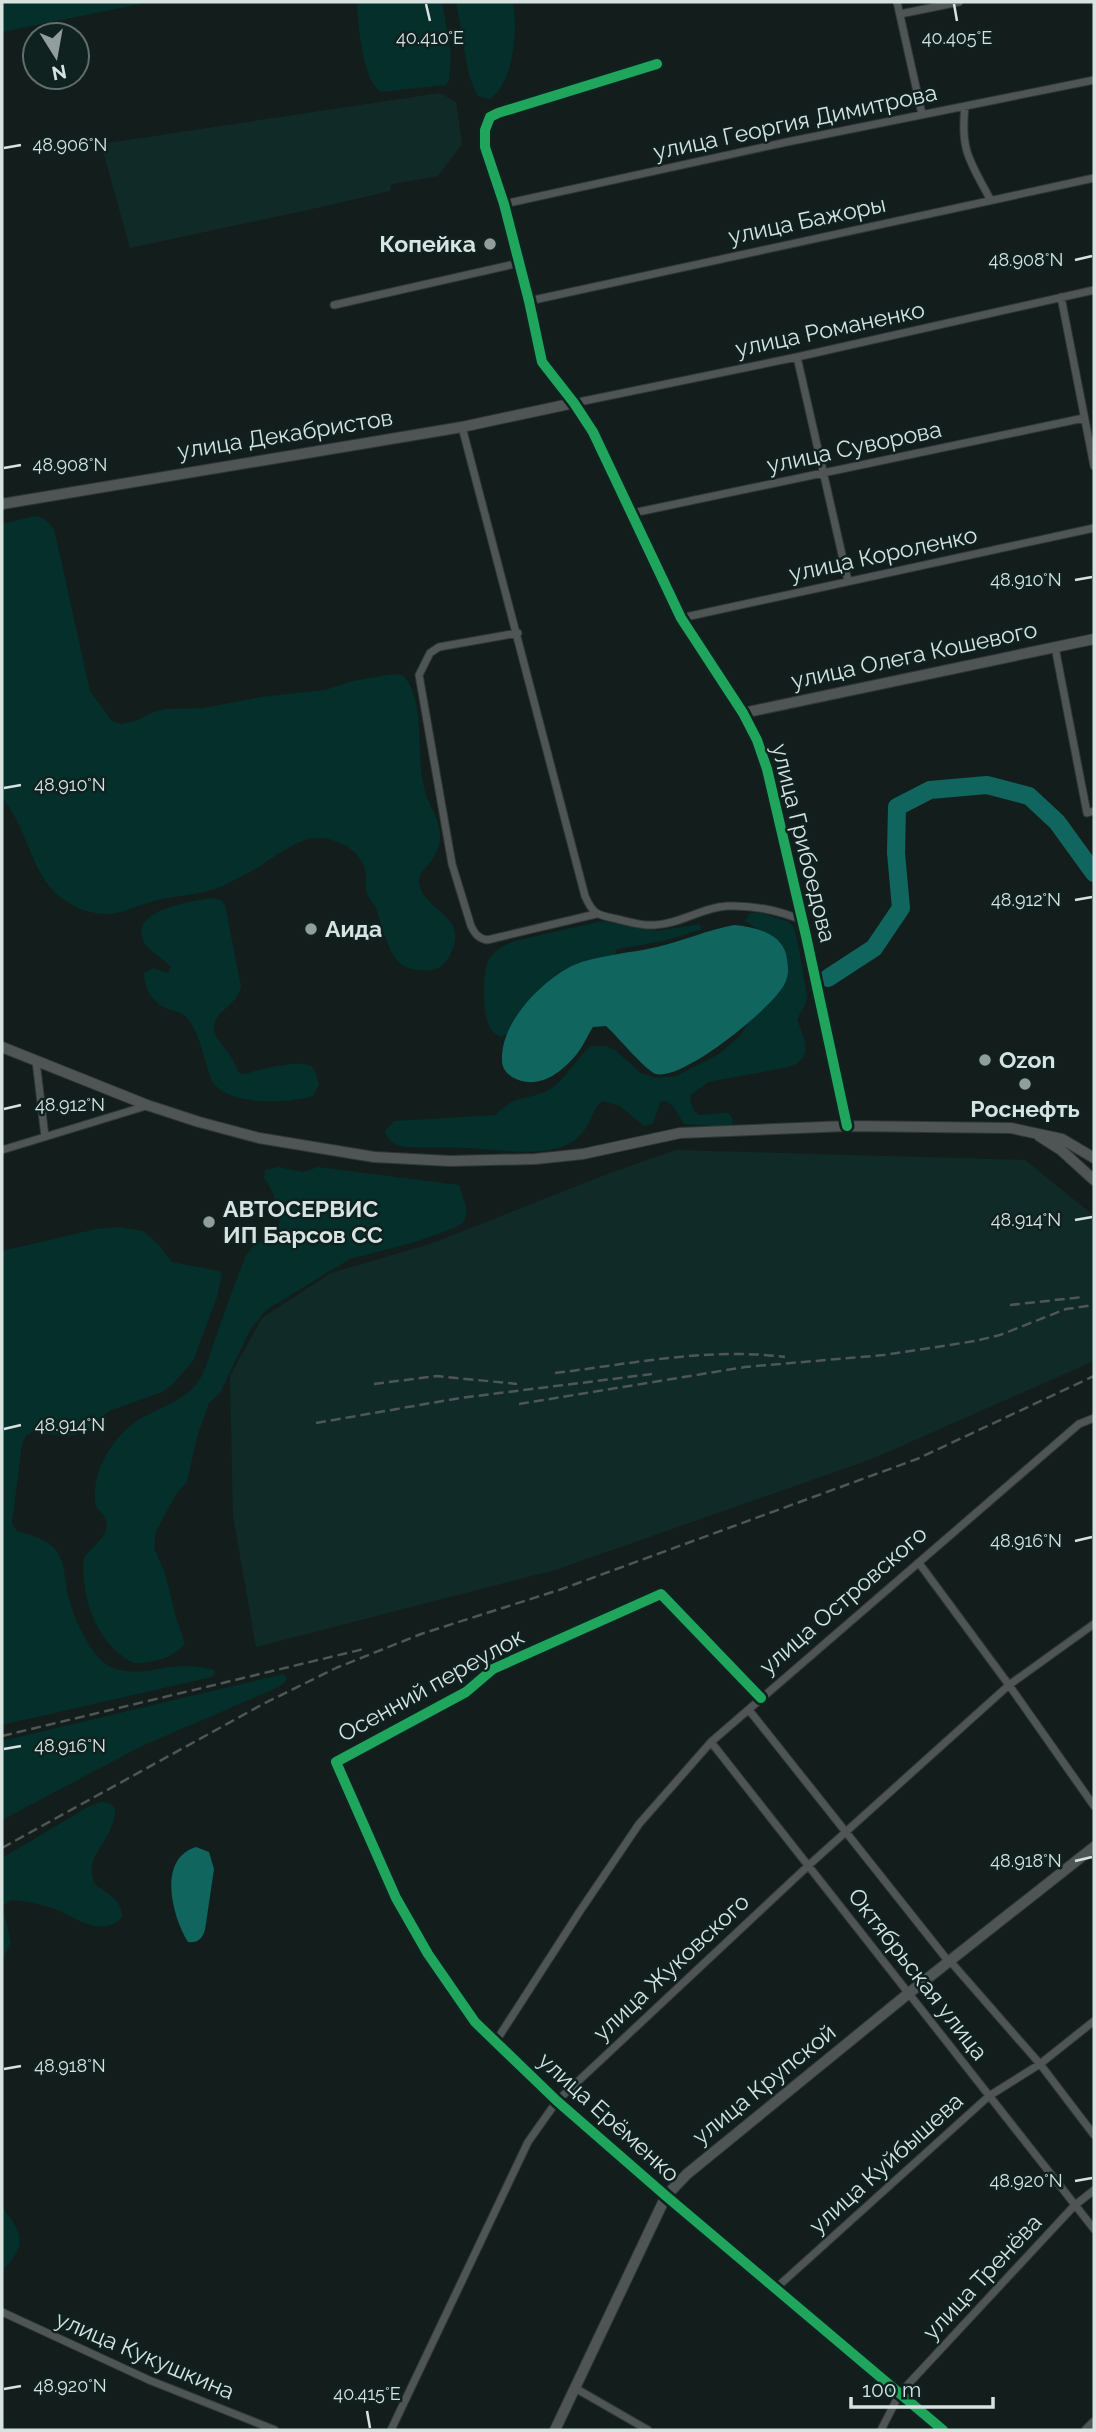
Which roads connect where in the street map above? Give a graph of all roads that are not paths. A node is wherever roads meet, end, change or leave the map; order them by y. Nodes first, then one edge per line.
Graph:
1 (897, 2) edge
2 (959, 2) edge
3 (900, 14) junction
4 (657, 64) dead end
5 (1094, 80) edge
6 (965, 106) junction
7 (922, 114) junction
8 (1094, 178) edge
9 (990, 199) junction
10 (504, 204) junction
11 (519, 263) junction
12 (1094, 290) edge
13 (1061, 297) junction
14 (529, 301) junction
15 (334, 304) dead end
16 (797, 357) junction
17 (574, 403) junction
18 (1084, 418) junction
19 (462, 427) junction
20 (1094, 466) edge
21 (823, 473) junction
22 (2, 503) edge
23 (633, 513) junction
24 (1094, 528) edge
25 (848, 581) junction
26 (681, 618) junction
27 (518, 633) junction
28 (1094, 639) edge
29 (1055, 647) junction
30 (743, 713) junction
31 (1091, 812) edge
32 (596, 914) junction
33 (802, 920) junction
34 (2, 1047) edge
35 (36, 1061) junction
36 (147, 1105) junction
37 (847, 1126) junction
38 (1034, 1133) junction
39 (45, 1137) junction
40 (2, 1150) edge
41 (1094, 1158) edge
42 (1094, 1180) edge
43 (1094, 1418) edge
44 (919, 1563) junction
45 (1094, 1624) edge
46 (1009, 1685) junction
47 (761, 1698) junction
48 (748, 1710) junction
49 (711, 1742) junction
50 (336, 1762) joint
51 (1094, 1806) edge
52 (846, 1832) junction
53 (1094, 1846) edge
54 (808, 1865) junction
55 (949, 1961) junction
56 (909, 1993) junction
57 (1094, 2021) edge
58 (496, 2041) junction
59 (1040, 2064) junction
60 (989, 2096) junction
61 (556, 2101) junction
62 (1094, 2135) edge
63 (1094, 2190) edge
64 (666, 2196) junction
65 (1074, 2206) junction
66 (1094, 2229) edge
67 (776, 2288) junction
68 (2, 2312) edge
69 (575, 2388) junction
70 (900, 2393) junction
71 (1094, 2423) edge
72 (275, 2430) edge
73 (391, 2430) edge
74 (555, 2430) edge
75 (648, 2430) edge
76 (881, 2430) edge
77 (943, 2430) edge
78 (1087, 2430) edge

1 - 3 street
2 - 3 street
3 - 7 street
4 - 10 street
5 - 6 street, улица Георгия Димитрова
6 - 7 street, улица Георгия Димитрова
6 - 9 street
7 - 10 street, улица Георгия Димитрова
8 - 9 street, улица Бажоры
9 - 14 street, улица Бажоры
10 - 11 street
11 - 14 street
11 - 15 street
12 - 13 street, улица Романенко
13 - 16 street, улица Романенко
13 - 18 street
14 - 17 street
16 - 17 street, улица Романенко
16 - 21 street
17 - 19 street, улица Декабристов
17 - 23 street, улица Грибоедова
18 - 20 street
18 - 21 street, улица Суворова
19 - 22 street, улица Декабристов
19 - 27 street
21 - 23 street, улица Суворова
21 - 25 street
23 - 26 street, улица Грибоедова
24 - 25 street, улица Короленко
25 - 26 street, улица Короленко
26 - 30 street, улица Грибоедова
27 - 32 street
27 - 32 street
28 - 29 street, улица Олега Кошевого
29 - 30 street, улица Олега Кошевого
29 - 31 street
30 - 33 street, улица Грибоедова
32 - 33 street, улица Грибоедова
33 - 37 street, улица Грибоедова
34 - 35 street
35 - 36 street
35 - 39 street
36 - 37 street
36 - 39 street
37 - 38 street
38 - 41 street
38 - 42 street
39 - 40 street
43 - 44 street, улица Островского
44 - 46 street
44 - 47 street, улица Островского
45 - 46 street, улица Жуковского
46 - 51 street
46 - 52 street, улица Жуковского
47 - 48 street, улица Островского
47 - 50 street, Осенний переулок
48 - 49 street, улица Островского
48 - 52 street, Октябрьская улица
49 - 54 street, Октябрьская улица
49 - 58 street, улица Островского
50 - 58 street, улица Ерёменко
52 - 54 street, улица Жуковского
52 - 55 street, Октябрьская улица
53 - 55 street, улица Крупской
54 - 56 street, Октябрьская улица
54 - 61 street, улица Жуковского
55 - 56 street, улица Крупской
55 - 59 street, Октябрьская улица
56 - 60 street, Октябрьская улица
56 - 64 street, улица Крупской
57 - 59 street, улица Куйбышева
58 - 61 street, улица Ерёменко
59 - 60 street, улица Куйбышева
59 - 62 street, Октябрьская улица
60 - 65 street, Октябрьская улица
60 - 67 street, улица Куйбышева
61 - 64 street, улица Ерёменко
61 - 73 street, улица Жуковского
63 - 65 street, улица Тренёва
64 - 67 street, улица Ерёменко
64 - 69 street, улица Крупской
65 - 66 street, Октябрьская улица
65 - 70 street, улица Тренёва
67 - 70 street, улица Ерёменко
68 - 72 street, улица Кукушкина
69 - 74 street, улица Крупской
69 - 75 street
70 - 76 street, улица Тренёва
70 - 77 street, улица Ерёменко
71 - 78 street

